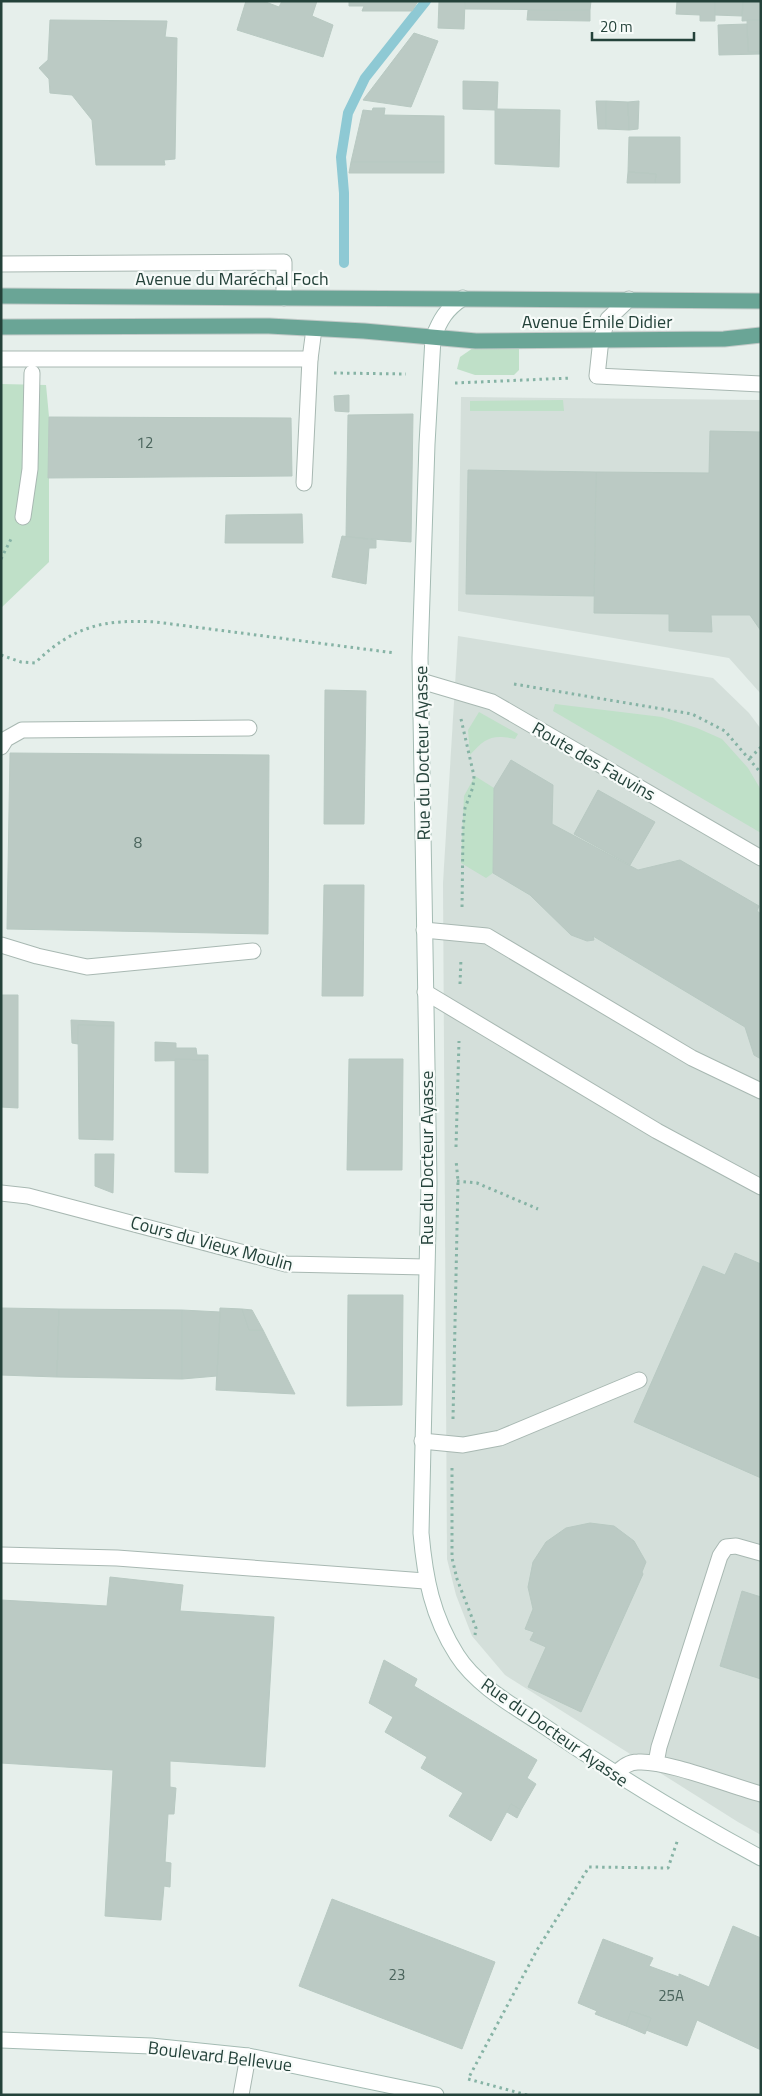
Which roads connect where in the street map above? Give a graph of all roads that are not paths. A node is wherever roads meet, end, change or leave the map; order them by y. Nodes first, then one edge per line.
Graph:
1 (1, 264) edge
2 (1, 296) edge
3 (284, 298) junction
4 (462, 298) junction
5 (629, 299) junction
6 (761, 300) edge
7 (1, 327) edge
8 (314, 329) junction
9 (761, 335) edge
10 (433, 338) junction
11 (601, 339) junction
12 (1, 359) edge
13 (310, 359) junction
14 (32, 373) dead end
15 (761, 384) edge
16 (304, 483) dead end
17 (23, 517) dead end
18 (421, 682) junction
19 (249, 728) dead end
20 (1, 747) edge
21 (761, 858) edge
22 (424, 930) junction
23 (1, 945) edge
24 (253, 950) dead end
25 (424, 992) junction
26 (761, 1091) edge
27 (761, 1187) edge
28 (1, 1193) edge
29 (426, 1267) junction
30 (639, 1380) dead end
31 (422, 1441) junction
32 (761, 1553) edge
33 (1, 1555) edge
34 (426, 1581) junction
35 (656, 1763) junction
36 (615, 1774) junction
37 (761, 1794) edge
38 (761, 1858) edge
39 (1, 2040) edge
40 (248, 2056) junction
41 (241, 2095) edge
42 (436, 2095) edge

1 - 3 street
2 - 3 main road, Avenue du Maréchal Foch
3 - 4 main road, Avenue du Maréchal Foch
4 - 5 main road, Avenue Émile Didier
4 - 10 street, Rue du Docteur Ayasse
5 - 6 main road, Avenue Émile Didier
5 - 11 street
7 - 8 main road
8 - 10 main road
8 - 13 street
9 - 11 main road, Avenue Émile Didier
10 - 11 main road, Avenue Émile Didier
10 - 18 street, Rue du Docteur Ayasse
11 - 15 street
12 - 13 street
13 - 16 street
14 - 17 street
18 - 21 street, Route des Fauvins
18 - 22 street, Rue du Docteur Ayasse
19 - 20 street
22 - 25 street, Rue du Docteur Ayasse
22 - 26 street
23 - 24 street
25 - 27 street
25 - 29 street, Rue du Docteur Ayasse
28 - 29 street, Cours du Vieux Moulin
29 - 31 street, Rue du Docteur Ayasse
30 - 31 street
31 - 34 street, Rue du Docteur Ayasse
32 - 35 street
33 - 34 street
34 - 36 street, Rue du Docteur Ayasse
35 - 36 street
35 - 37 street
36 - 38 street, Rue du Docteur Ayasse
39 - 40 street, Boulevard Bellevue
40 - 41 street
40 - 42 street, Boulevard Bellevue

